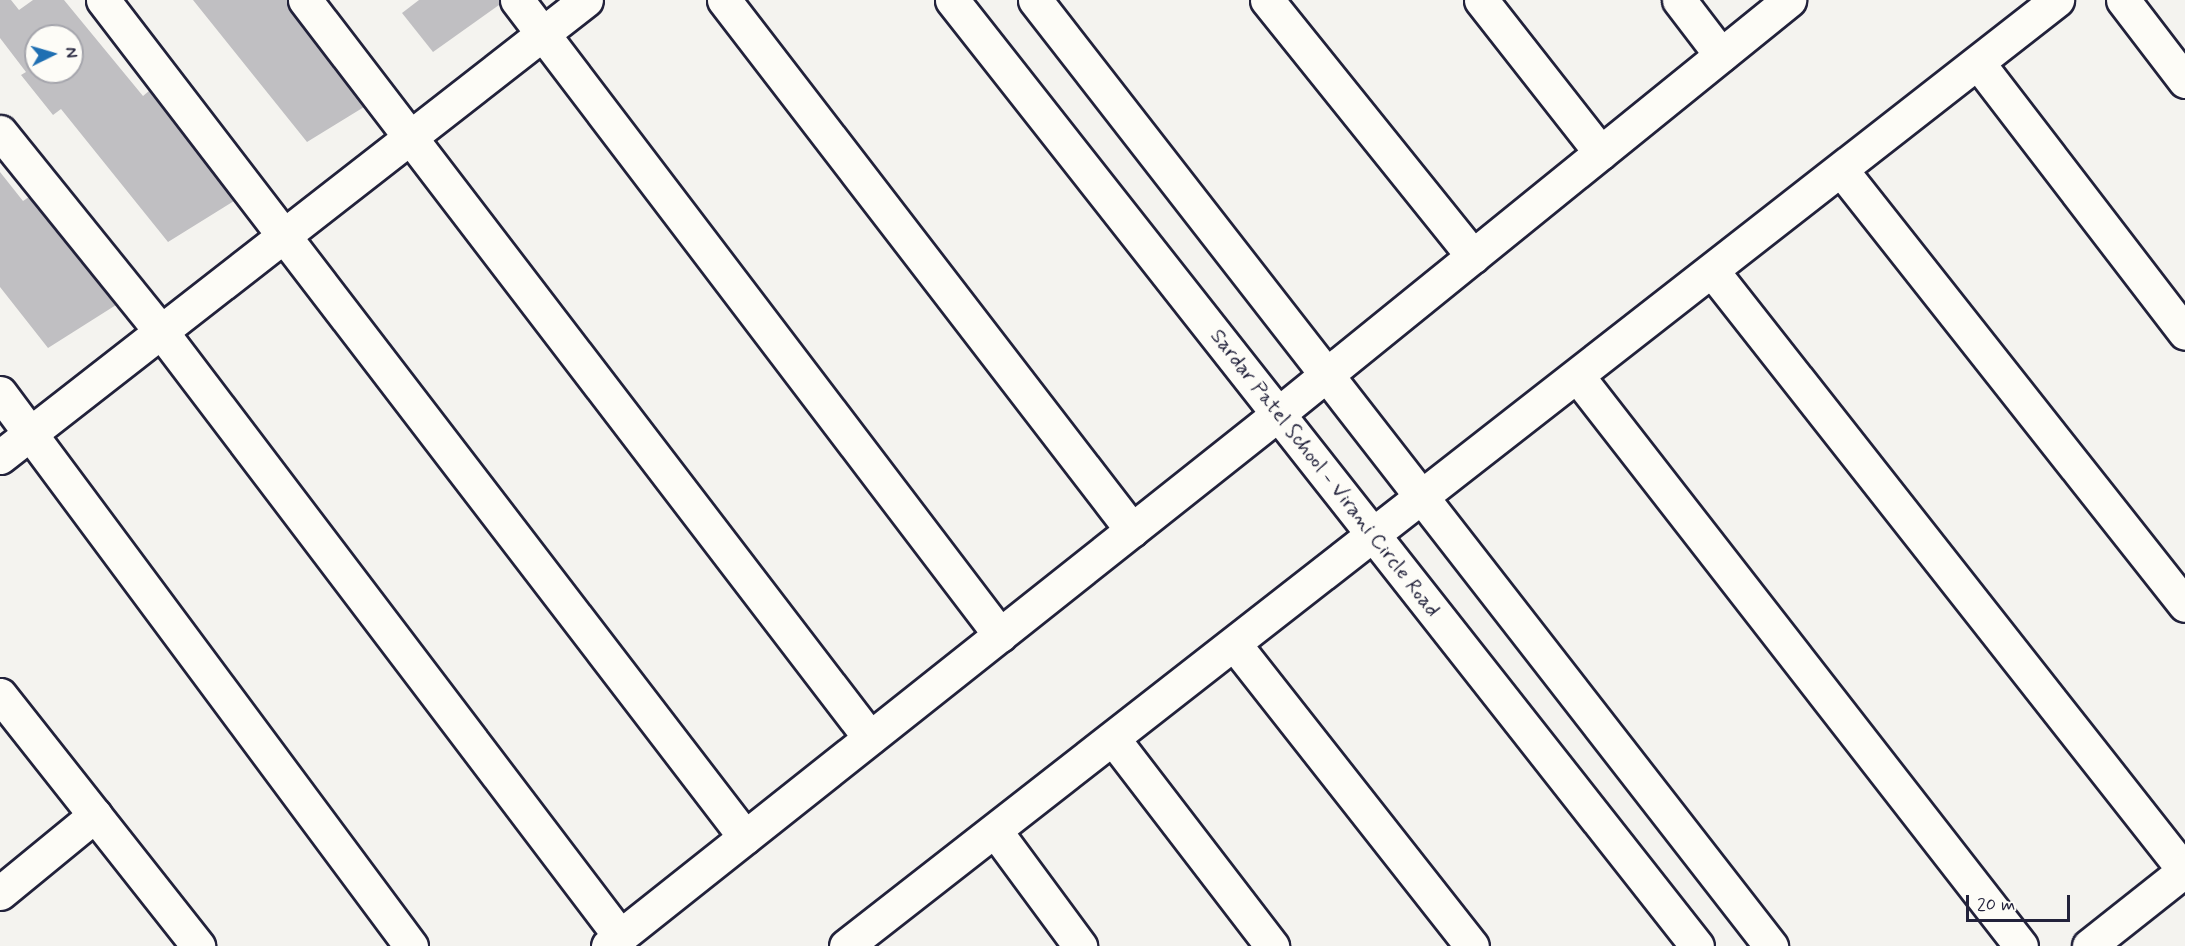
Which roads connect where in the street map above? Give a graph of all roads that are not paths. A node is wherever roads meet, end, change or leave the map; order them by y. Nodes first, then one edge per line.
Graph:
1 (103, 0) edge
2 (305, 0) edge
3 (517, 0) edge
4 (586, 0) edge
5 (724, 0) edge
6 (952, 0) edge
7 (1035, 0) edge
8 (1267, 0) edge
9 (1481, 0) edge
10 (1679, 0) edge
11 (1789, 0) edge
12 (2057, 0) edge
13 (2123, 0) edge
14 (543, 33) junction
15 (1721, 55) junction
16 (1978, 63) junction
17 (2185, 81) edge
18 (0, 132) edge
19 (410, 136) junction
20 (1601, 153) junction
21 (1842, 171) junction
22 (281, 236) junction
23 (1473, 256) junction
24 (1713, 272) junction
25 (160, 330) junction
26 (2185, 333) edge
27 (1326, 375) junction
28 (1578, 377) junction
29 (0, 393) edge
30 (1278, 414) junction
31 (32, 434) junction
32 (0, 457) edge
33 (1422, 498) junction
34 (1132, 530) junction
35 (1374, 536) junction
36 (2185, 605) edge
37 (999, 635) junction
38 (1235, 645) junction
39 (0, 695) edge
40 (870, 738) junction
41 (1114, 740) junction
42 (95, 815) junction
43 (996, 832) junction
44 (745, 837) junction
45 (2185, 870) edge
46 (0, 893) edge
47 (614, 941) edge
48 (864, 941) edge
49 (198, 946) edge
50 (411, 946) edge
51 (1080, 946) edge
52 (1272, 946) edge
53 (1472, 946) edge
54 (1697, 946) edge
55 (1771, 946) edge
56 (2021, 946) edge
57 (2089, 946) edge

1 - 22 street
2 - 19 street
3 - 14 street
4 - 14 street
5 - 34 street
6 - 30 street, Sardar Patel School - Virani Circle Road
7 - 27 street
8 - 23 street
9 - 20 street
10 - 15 street
11 - 15 street
12 - 16 street
13 - 17 street
14 - 19 street
14 - 37 street
15 - 20 street
16 - 21 street
16 - 26 street
18 - 25 street
19 - 22 street
19 - 40 street
20 - 23 street
21 - 24 street
21 - 36 street
22 - 25 street
22 - 44 street
23 - 27 street
24 - 28 street
24 - 45 street
25 - 31 street
25 - 47 street
27 - 30 street
27 - 33 street
28 - 33 street
28 - 56 street
29 - 31 street
30 - 34 street
30 - 35 street, Sardar Patel School - Virani Circle Road
31 - 32 street
31 - 50 street
33 - 35 street
33 - 55 street
34 - 37 street
35 - 38 street
35 - 54 street, Sardar Patel School - Virani Circle Road
37 - 40 street
38 - 41 street
38 - 53 street
39 - 42 street
40 - 44 street
41 - 43 street
41 - 52 street
42 - 46 street
42 - 49 street
43 - 48 street
43 - 51 street
44 - 47 street
45 - 57 street

